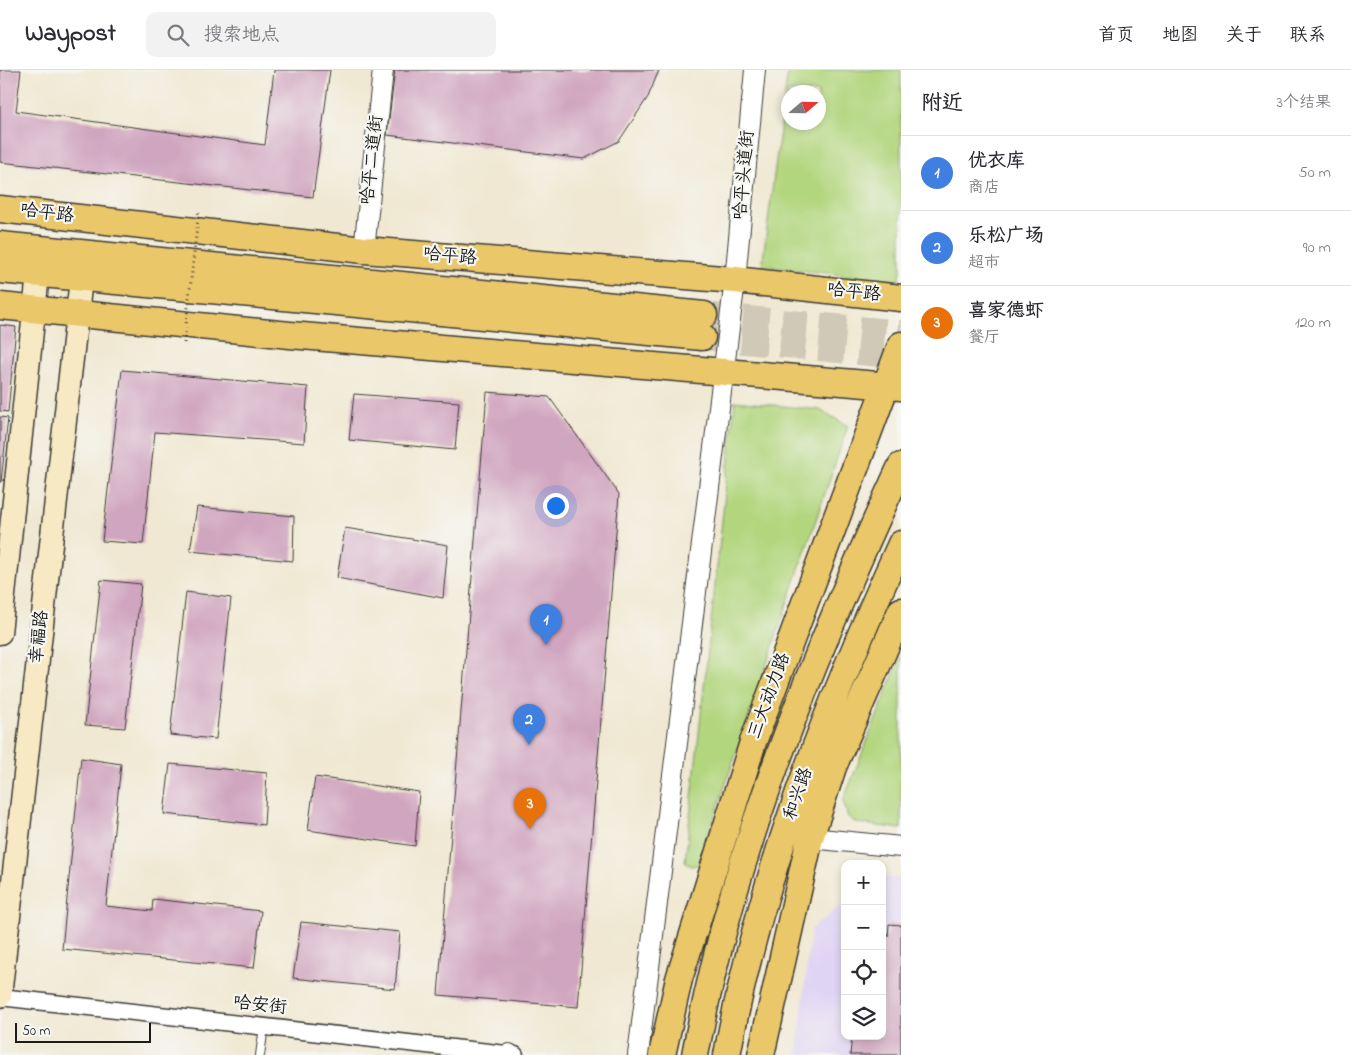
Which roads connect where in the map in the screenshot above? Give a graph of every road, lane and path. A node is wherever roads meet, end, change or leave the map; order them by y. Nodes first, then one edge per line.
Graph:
1 (383, 70) edge
2 (755, 70) edge
3 (0, 208) edge
4 (199, 209) dead end
5 (72, 217) junction
6 (0, 245) edge
7 (364, 250) junction
8 (171, 263) junction
9 (0, 270) edge
10 (38, 274) junction
11 (80, 279) junction
12 (735, 280) junction
13 (901, 298) edge
14 (0, 306) edge
15 (34, 310) junction
16 (76, 314) junction
17 (290, 335) junction
18 (184, 343) dead end
19 (901, 344) edge
20 (724, 370) junction
21 (893, 386) edge
22 (901, 466) edge
23 (901, 544) edge
24 (901, 611) edge
25 (0, 632) edge
26 (810, 838) junction
27 (901, 847) edge
28 (0, 996) edge
29 (264, 1027) junction
30 (260, 1055) edge
31 (509, 1055) edge
32 (515, 1055) edge
33 (638, 1055) edge
34 (662, 1055) edge
35 (695, 1055) edge
36 (727, 1055) edge
37 (762, 1055) edge

1 - 7 street, 哈平二道街
2 - 12 street, 哈平头道街
3 - 5 highway, 哈平路
4 - 18 path, bridge
5 - 7 highway, 哈平路
5 - 8 highway
6 - 8 highway, 哈平路
7 - 12 highway, 哈平路
8 - 11 highway, 哈平路
9 - 10 highway, 哈平路
10 - 11 highway, 哈平路
10 - 15 main road
11 - 16 main road, 幸福路
11 - 17 highway
12 - 13 highway, 哈平路
12 - 20 street, 哈平头道街
14 - 15 highway
15 - 16 highway
15 - 25 main road
16 - 17 highway
16 - 28 main road, 幸福路
17 - 20 highway
19 - 21 highway, 三大动力路
20 - 21 highway
20 - 33 street, 哈平头道街
21 - 34 highway, 三大动力路
22 - 35 highway
23 - 36 highway, 和兴路
24 - 26 highway
26 - 27 street
26 - 37 highway
28 - 29 street, 哈安街
29 - 30 lane
29 - 31 street, 哈安街
31 - 32 street, 哈安街

